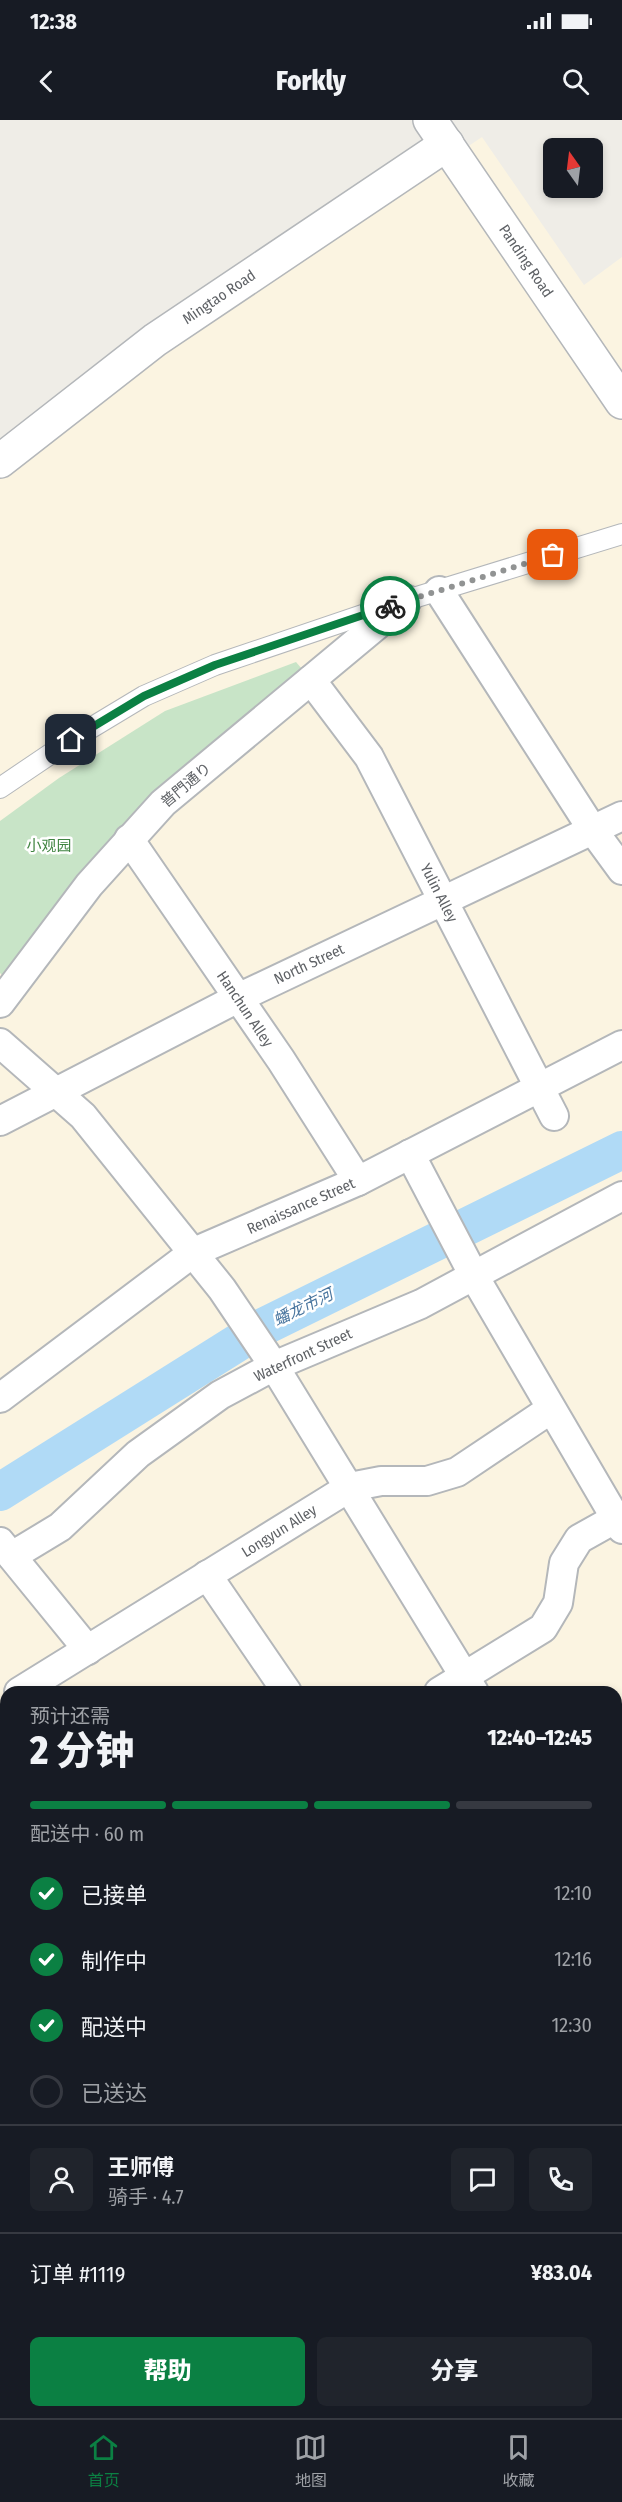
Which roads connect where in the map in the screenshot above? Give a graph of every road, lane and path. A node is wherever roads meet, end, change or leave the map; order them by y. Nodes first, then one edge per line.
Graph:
1 (439, 132) edge
2 (622, 402) edge
3 (0, 461) edge
4 (622, 534) edge
5 (439, 591) junction
6 (407, 600) junction
7 (311, 680) junction
8 (0, 788) edge
9 (622, 816) edge
10 (592, 830) junction
11 (129, 839) junction
12 (622, 870) edge
13 (443, 901) junction
14 (238, 998) junction
15 (0, 1003) edge
16 (0, 1043) edge
17 (622, 1045) edge
18 (538, 1089) junction
19 (55, 1090) junction
20 (554, 1116) dead end
21 (0, 1120) edge
22 (410, 1155) junction
23 (358, 1181) junction
24 (622, 1196) edge
25 (194, 1252) junction
26 (473, 1274) junction
27 (274, 1366) junction
28 (0, 1398) edge
29 (551, 1409) junction
30 (350, 1487) junction
31 (620, 1521) edge
32 (5, 1548) edge
33 (207, 1575) junction
34 (88, 1650) junction
35 (469, 1684) edge
36 (28, 1686) edge
37 (283, 1686) edge

1 - 2 street, Panding Road
1 - 3 street, Mingtao Road
4 - 5 lane
5 - 6 lane
5 - 10 street
6 - 7 street, 普門通り
6 - 8 lane
7 - 11 street, 普門通り
7 - 13 street, Yulin Alley
9 - 10 street, North Street
10 - 12 street
10 - 13 street, North Street
11 - 14 street, Hanchun Alley
11 - 15 street, 普門通り
13 - 14 street, North Street
13 - 18 street, Yulin Alley
14 - 19 street, North Street
14 - 23 street, Hanchun Alley
16 - 19 street
17 - 18 street, Renaissance Street
18 - 20 street, Yulin Alley
18 - 22 street, Renaissance Street
19 - 21 street, North Street
19 - 25 street
22 - 23 street, Renaissance Street
22 - 26 street
23 - 25 street, Renaissance Street
24 - 26 street, Waterfront Street
25 - 27 street
25 - 28 street, Renaissance Street
26 - 27 street, Waterfront Street
26 - 29 street
27 - 30 street
27 - 32 street, Waterfront Street
29 - 30 street, Longyun Alley
29 - 31 street
30 - 33 street, Longyun Alley
30 - 35 street
31 - 35 street
32 - 34 street
33 - 34 street, Longyun Alley
33 - 37 street
34 - 36 street, Longyun Alley

